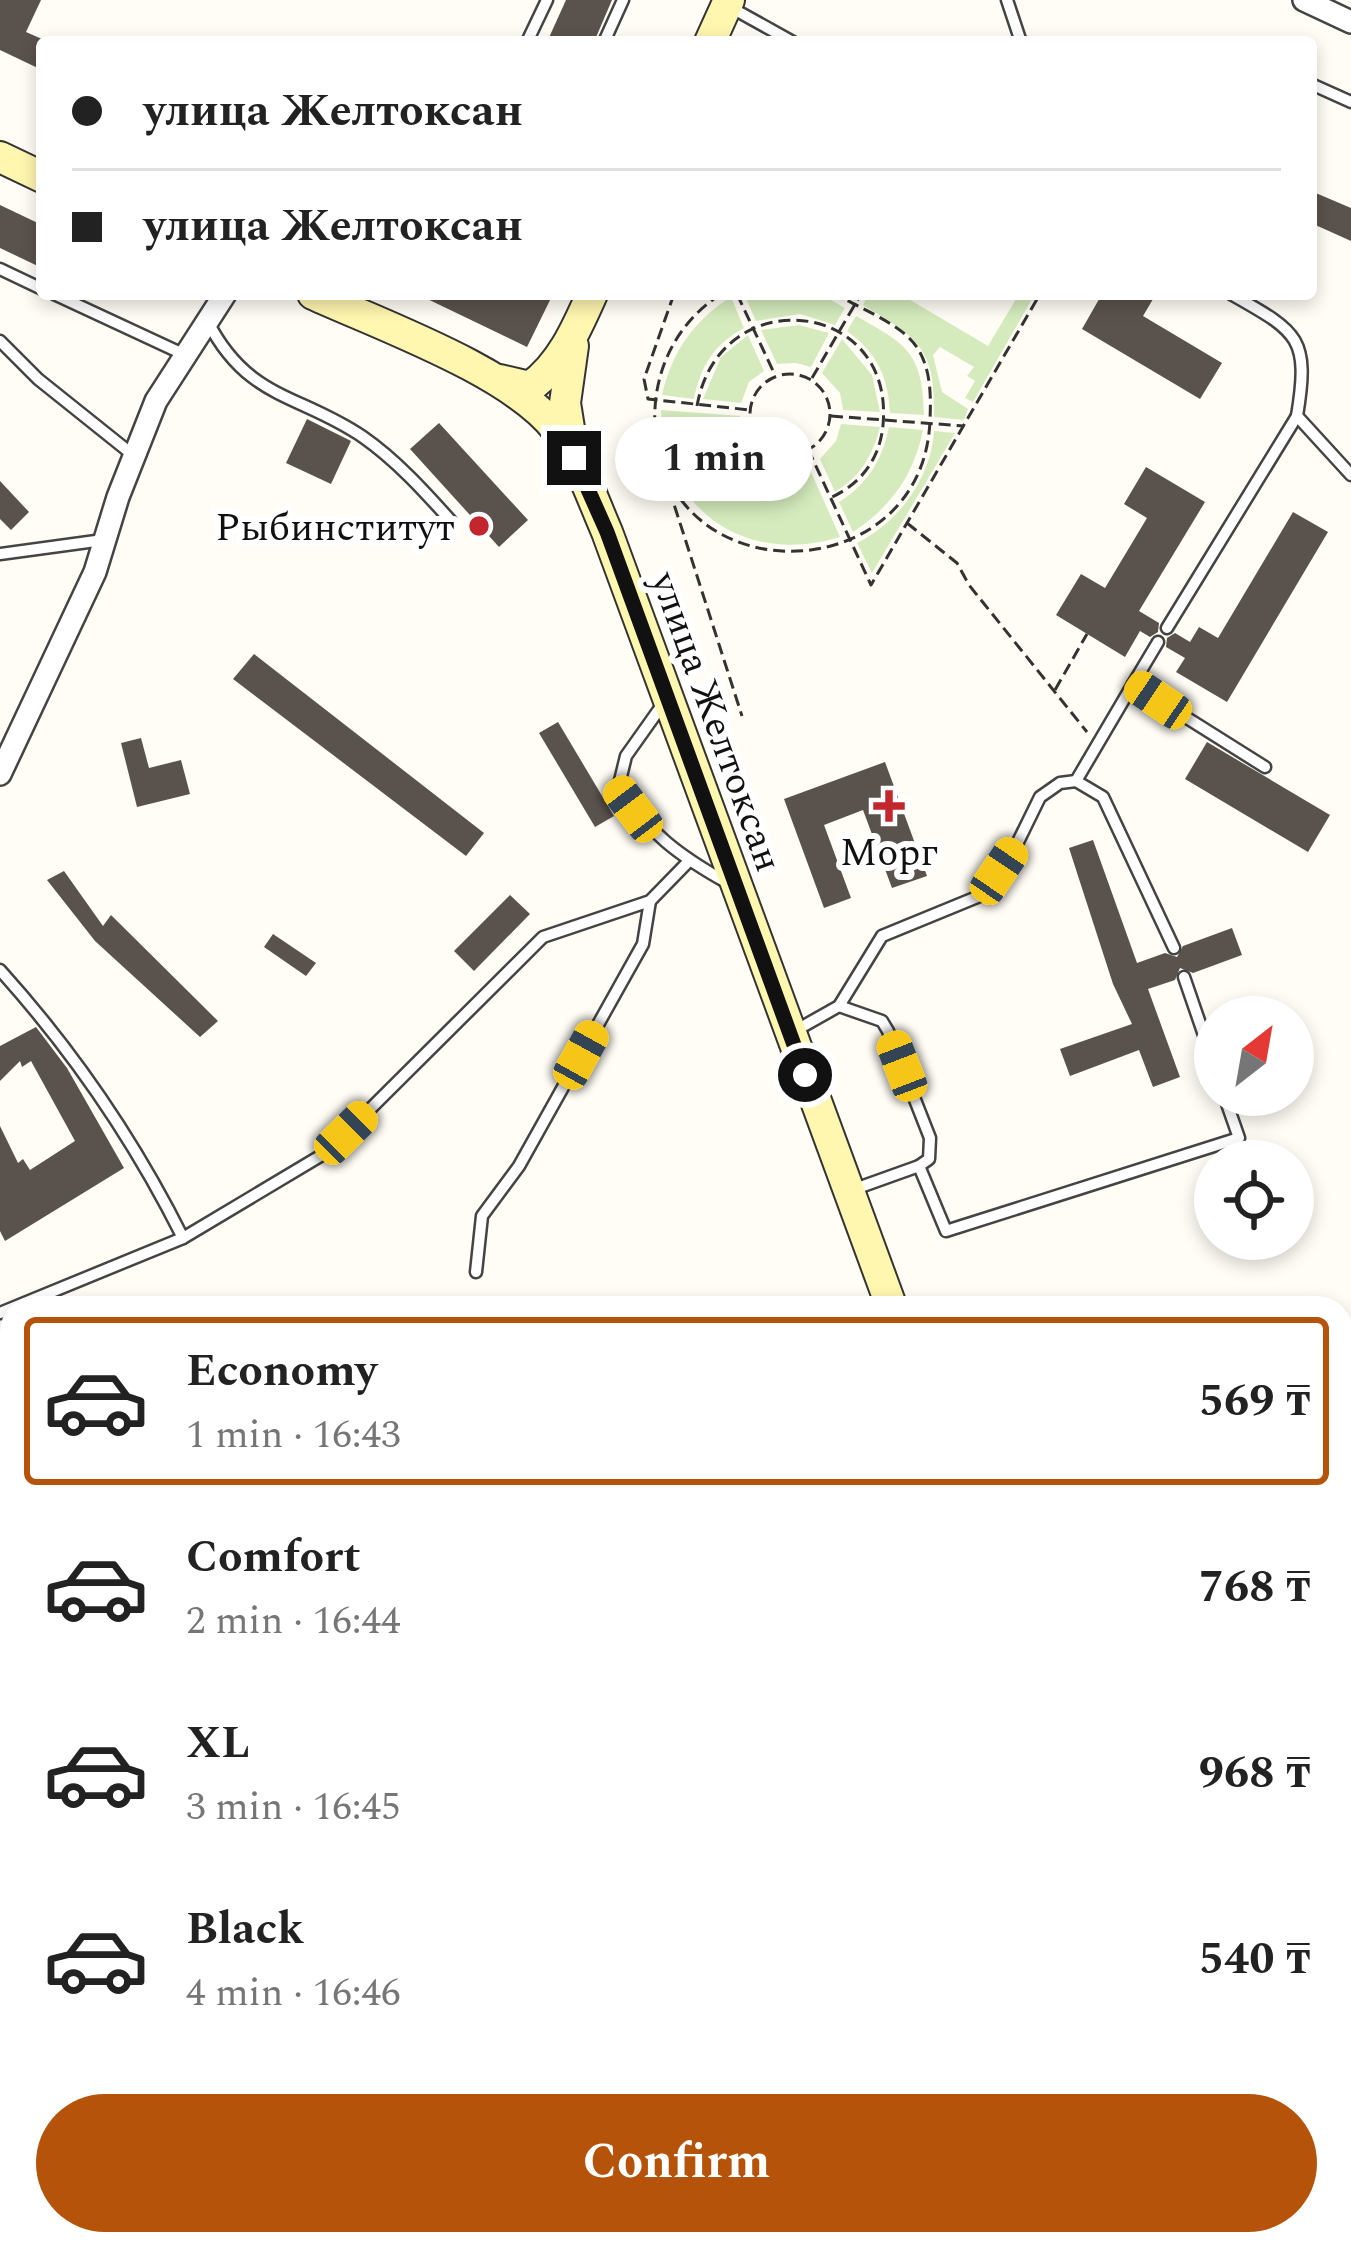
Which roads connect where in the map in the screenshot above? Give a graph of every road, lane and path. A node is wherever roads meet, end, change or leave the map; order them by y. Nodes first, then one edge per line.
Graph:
1 (548, 0) edge
2 (623, 0) edge
3 (1007, 0) edge
4 (1304, 0) edge
5 (728, 3) edge
6 (1350, 19) edge
7 (530, 36) edge
8 (607, 36) edge
9 (713, 36) edge
10 (783, 36) edge
11 (1019, 36) edge
12 (1317, 86) edge
13 (1351, 102) edge
14 (0, 157) edge
15 (36, 174) edge
16 (0, 269) edge
17 (36, 286) edge
18 (67, 300) edge
19 (221, 300) edge
20 (332, 300) edge
21 (589, 300) edge
22 (672, 300) edge
23 (714, 300) edge
24 (739, 300) edge
25 (846, 300) edge
26 (857, 300) edge
27 (1037, 300) edge
28 (1240, 300) edge
29 (854, 305) junction
30 (207, 319) junction
31 (579, 323) junction
32 (752, 328) junction
33 (839, 332) junction
34 (0, 341) edge
35 (183, 355) junction
36 (776, 376) junction
37 (493, 378) junction
38 (811, 380) junction
39 (655, 401) junction
40 (698, 406) junction
41 (750, 410) junction
42 (830, 416) junction
43 (1297, 416) junction
44 (884, 419) junction
45 (930, 422) junction
46 (964, 426) junction
47 (771, 448) junction
48 (808, 449) junction
49 (133, 455) junction
50 (574, 458) junction
51 (756, 473) dead end
52 (1351, 475) edge
53 (677, 492) junction
54 (830, 498) junction
55 (451, 521) dead end
56 (907, 523) junction
57 (103, 540) junction
58 (850, 540) junction
59 (0, 554) edge
60 (1167, 628) dead end
61 (1087, 634) dead end
62 (1158, 642) dead end
63 (1133, 684) junction
64 (1054, 691) junction
65 (667, 699) junction
66 (742, 716) dead end
67 (1098, 741) junction
68 (1265, 767) dead end
69 (0, 774) edge
70 (1076, 781) junction
71 (689, 861) junction
72 (737, 888) junction
73 (650, 901) junction
74 (1174, 948) dead end
75 (0, 970) edge
76 (1184, 977) dead end
77 (839, 1006) junction
78 (1194, 1006) edge
79 (790, 1034) junction
80 (1231, 1116) edge
81 (920, 1166) junction
82 (848, 1191) junction
83 (183, 1238) junction
84 (476, 1272) dead end
85 (40, 1296) edge
86 (887, 1296) edge

1 - 7 lane
2 - 8 lane
3 - 11 lane
4 - 6 street
5 - 9 main road
5 - 10 lane
12 - 13 lane
14 - 15 main road
16 - 17 lane
18 - 35 lane
19 - 30 street
20 - 37 main road, улица Желтоксан
21 - 31 main road
22 - 39 path
23 - 39 path
24 - 32 path
25 - 29 path
26 - 29 path
27 - 46 path
28 - 43 lane
29 - 33 path
29 - 45 path
30 - 35 street
30 - 55 lane
31 - 37 main road
31 - 50 main road
32 - 33 path
32 - 36 path
32 - 40 path
33 - 38 path
33 - 44 path
34 - 49 lane
35 - 49 street
36 - 38 path
36 - 41 path
37 - 50 main road, улица Желтоксан
38 - 42 path
39 - 40 path
39 - 53 path
40 - 41 path
41 - 47 path
42 - 44 path
42 - 48 path
43 - 52 lane
43 - 60 lane
44 - 45 path
44 - 54 path
45 - 46 path
45 - 58 path
46 - 56 path
47 - 48 path
47 - 51 path
48 - 54 path
49 - 57 street
50 - 65 main road, улица Желтоксан
53 - 58 path
53 - 66 path
54 - 58 path
56 - 58 path
56 - 64 path
57 - 59 lane
57 - 69 street
61 - 64 path
62 - 63 lane
63 - 67 lane
63 - 68 lane
64 - 67 path
65 - 71 lane
65 - 72 main road, улица Желтоксан
67 - 70 lane
70 - 74 lane
70 - 77 lane
71 - 72 lane
71 - 73 lane
72 - 79 main road, улица Желтоксан
73 - 83 lane
73 - 84 lane
75 - 83 lane
76 - 78 lane
77 - 79 lane
77 - 81 lane
79 - 82 main road, улица Желтоксан
80 - 81 lane
81 - 82 lane
82 - 86 main road, улица Желтоксан
83 - 85 lane

